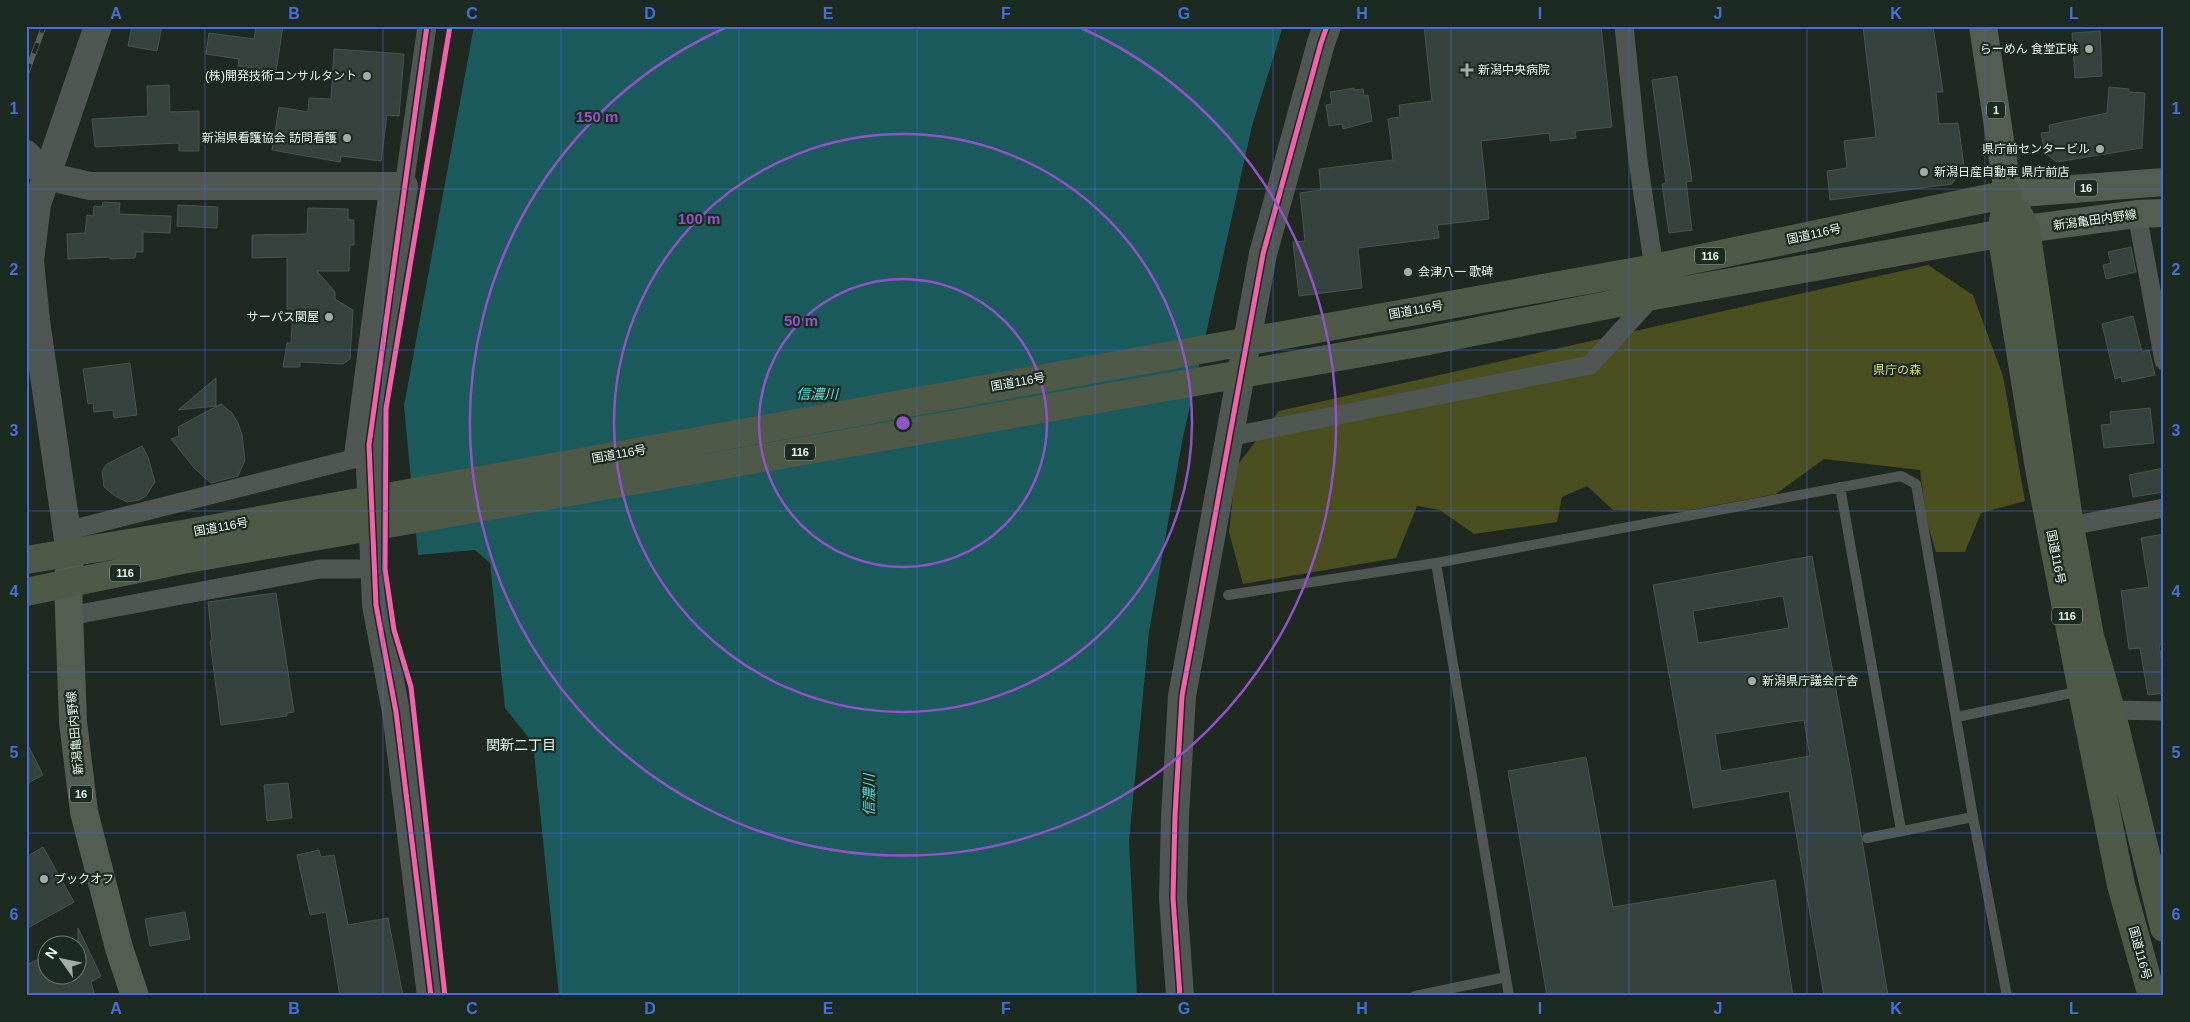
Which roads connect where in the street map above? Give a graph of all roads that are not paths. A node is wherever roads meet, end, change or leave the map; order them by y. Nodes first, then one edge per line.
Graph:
1 (98, 26) edge
2 (427, 26) edge
3 (1327, 26) edge
4 (1624, 26) edge
5 (1984, 26) edge
6 (26, 154) edge
7 (46, 176) junction
8 (2163, 177) edge
9 (396, 186) junction
10 (2008, 194) junction
11 (2164, 213) edge
12 (2137, 214) junction
13 (2014, 231) junction
14 (1654, 268) junction
15 (26, 293) edge
16 (1653, 296) junction
17 (36, 321) junction
18 (2164, 361) edge
19 (1228, 437) junction
20 (1840, 487) junction
21 (2164, 508) edge
22 (2070, 526) junction
23 (68, 542) junction
24 (180, 548) junction
25 (26, 560) edge
26 (1436, 563) junction
27 (358, 569) dead end
28 (68, 585) junction
29 (26, 592) edge
30 (1228, 595) dead end
31 (69, 616) junction
32 (2097, 694) junction
33 (2164, 711) edge
34 (1957, 717) junction
35 (1973, 817) junction
36 (1901, 830) junction
37 (1866, 838) dead end
38 (2164, 928) edge
39 (1506, 977) junction
40 (135, 996) edge
41 (431, 996) edge
42 (1180, 996) edge
43 (1415, 996) edge
44 (1509, 996) edge
45 (2006, 996) edge
46 (2152, 996) edge

1 - 7 street
2 - 9 street
3 - 19 street
4 - 14 street
5 - 10 main road, 1
6 - 7 street
7 - 9 street
7 - 17 street
8 - 10 main road, 16
9 - 23 street
9 - 41 street
10 - 13 highway, 国道116号 / 116
10 - 14 highway, 国道116号 / 116
11 - 12 main road, 新潟亀田内野線
12 - 13 main road, 新潟亀田内野線
12 - 18 street
13 - 16 highway, 国道116号 / 116
13 - 22 highway, 国道116号 / 116
13 - 32 highway, 国道116号 / 116
14 - 24 highway, 国道116号 / 116
15 - 17 street
16 - 19 street
16 - 24 highway, 国道116号 / 116
17 - 23 street
19 - 42 street
20 - 26 lane
20 - 34 lane
20 - 36 lane
21 - 22 street
22 - 32 highway, 国道116号 / 116
23 - 24 highway, 国道116号 / 116
23 - 25 highway, 国道116号 / 116
23 - 28 main road, 新潟亀田内野線 / 16
24 - 28 highway, 国道116号 / 116
26 - 30 lane
26 - 39 lane
27 - 31 street
28 - 29 highway, 国道116号 / 116
28 - 31 main road, 新潟亀田内野線 / 16
31 - 40 main road, 新潟亀田内野線 / 16
32 - 33 street
32 - 34 lane
32 - 38 highway, 国道116号 / 116
32 - 46 highway, 国道116号 / 116
34 - 35 lane
35 - 36 lane
35 - 45 lane
36 - 37 lane
39 - 43 lane
39 - 44 lane

